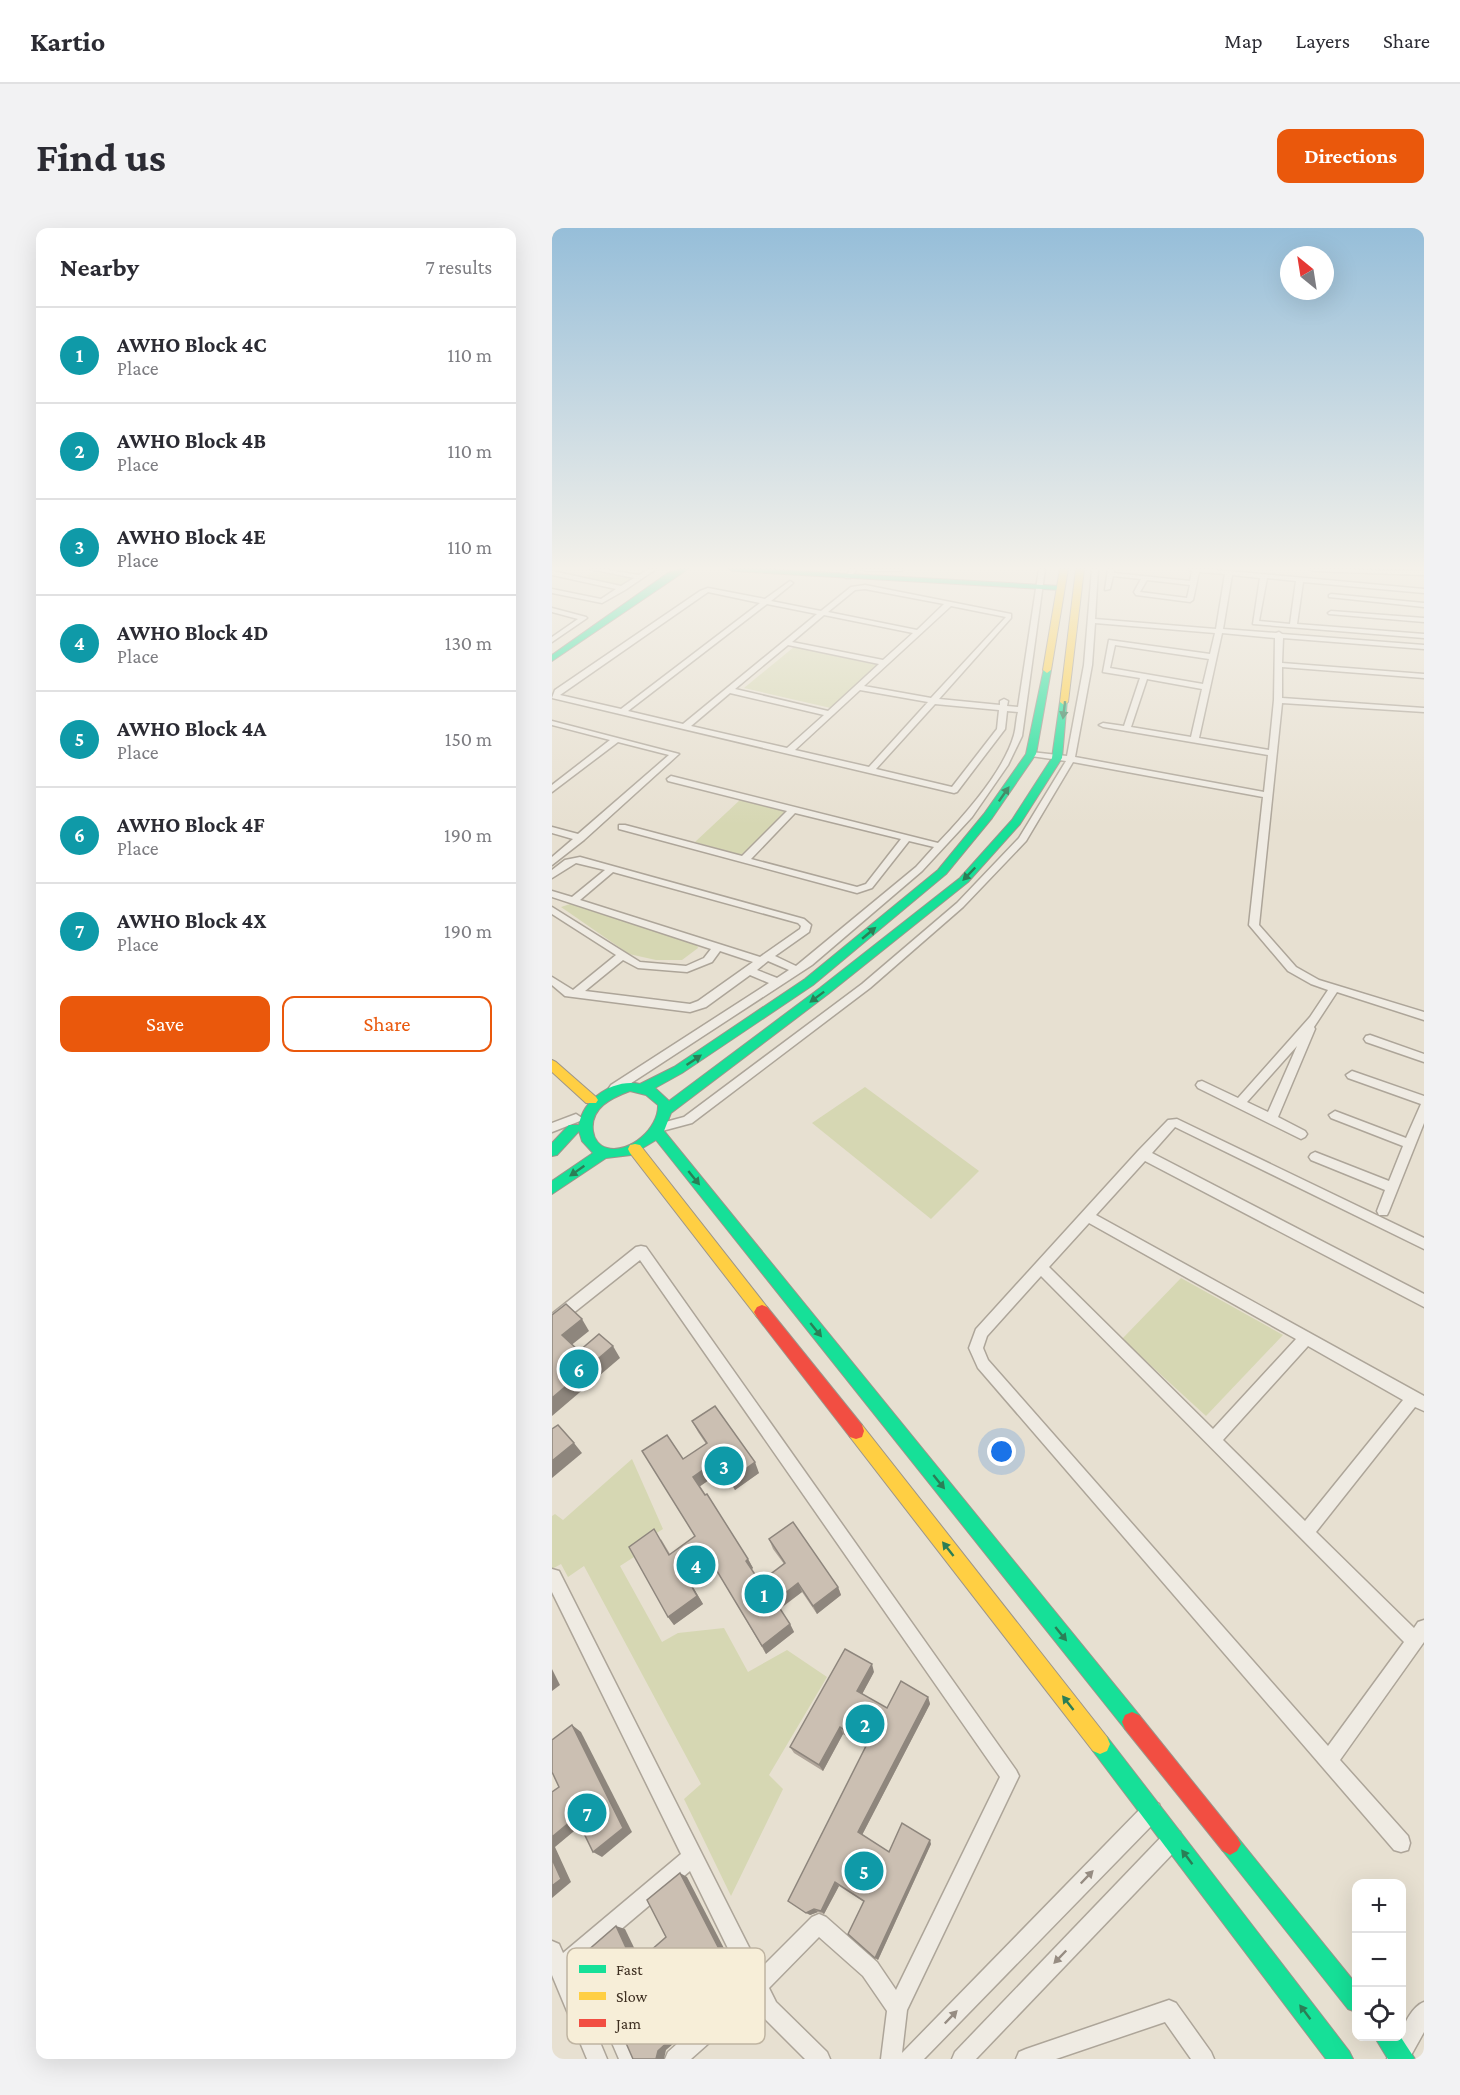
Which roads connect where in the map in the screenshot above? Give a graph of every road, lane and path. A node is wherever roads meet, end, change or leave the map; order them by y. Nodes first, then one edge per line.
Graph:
1 (612, 654) edge
2 (697, 654) edge
3 (772, 654) edge
4 (843, 654) edge
5 (894, 654) edge
6 (975, 654) edge
7 (1029, 654) edge
8 (1049, 654) edge
9 (1073, 654) edge
10 (1088, 654) edge
11 (1109, 654) edge
12 (1196, 654) edge
13 (1279, 654) edge
14 (1213, 657) joint
15 (885, 663) junction
16 (1279, 665) junction
17 (1144, 676) junction
18 (1424, 676) edge
19 (865, 681) junction
20 (858, 687) junction
21 (1206, 687) junction
22 (729, 690) junction
23 (939, 694) junction
24 (1278, 700) junction
25 (933, 701) junction
26 (1004, 704) junction
27 (1023, 706) junction
28 (1424, 710) edge
29 (622, 712) junction
30 (830, 714) junction
31 (1103, 724) dead end
32 (553, 725) edge
33 (684, 727) junction
34 (1127, 728) junction
35 (617, 739) junction
36 (1194, 739) junction
37 (789, 751) junction
38 (1272, 753) junction
39 (1031, 754) junction
40 (1064, 759) junction
41 (871, 771) junction
42 (671, 779) dead end
43 (552, 789) edge
44 (1268, 795) junction
45 (794, 809) junction
46 (622, 827) dead end
47 (552, 830) edge
48 (908, 837) junction
49 (581, 838) junction
50 (940, 846) junction
51 (744, 860) junction
52 (552, 862) edge
53 (610, 869) junction
54 (552, 875) edge
55 (552, 894) edge
56 (573, 901) junction
57 (552, 910) edge
58 (718, 947) junction
59 (622, 956) junction
60 (765, 959) junction
61 (749, 970) junction
62 (797, 970) junction
63 (552, 980) edge
64 (778, 983) junction
65 (1334, 988) junction
66 (575, 994) junction
67 (1424, 1016) edge
68 (1314, 1020) junction
69 (1370, 1039) dead end
70 (1424, 1058) edge
71 (552, 1065) edge
72 (1352, 1075) dead end
73 (1202, 1085) dead end
74 (615, 1088) junction
75 (643, 1088) junction
76 (591, 1100) junction
77 (1424, 1101) edge
78 (1240, 1103) junction
79 (1424, 1108) edge
80 (666, 1110) junction
81 (1335, 1115) dead end
82 (1271, 1119) junction
83 (575, 1123) junction
84 (552, 1128) edge
85 (659, 1130) junction
86 (1300, 1134) dead end
87 (1409, 1144) junction
88 (635, 1149) junction
89 (552, 1151) edge
90 (603, 1153) junction
91 (1142, 1155) junction
92 (1315, 1157) dead end
93 (1392, 1187) junction
94 (552, 1188) edge
95 (1383, 1211) dead end
96 (1088, 1216) junction
97 (1424, 1244) edge
98 (1041, 1268) junction
99 (1424, 1301) edge
100 (552, 1322) edge
101 (1306, 1338) junction
102 (1419, 1401) edge
103 (1213, 1440) junction
104 (1306, 1532) junction
105 (553, 1577) edge
106 (1419, 1634) edge
107 (1329, 1760) junction
108 (1152, 1810) junction
109 (1173, 1839) junction
110 (1401, 1843) dead end
111 (693, 1857) junction
112 (584, 1948) edge
113 (738, 1948) edge
114 (556, 1960) edge
115 (765, 1978) edge
116 (567, 1987) edge
117 (1352, 1996) edge
118 (765, 2001) edge
119 (897, 2009) junction
120 (1424, 2012) edge
121 (1388, 2041) edge
122 (591, 2044) edge
123 (623, 2044) edge
124 (692, 2044) edge
125 (1400, 2058) edge
126 (597, 2059) edge
127 (630, 2059) edge
128 (675, 2059) edge
129 (820, 2059) edge
130 (891, 2059) edge
131 (910, 2059) edge
132 (962, 2059) edge
133 (1026, 2059) edge
134 (1204, 2059) edge
135 (1341, 2059) edge

1 - 29 street
2 - 29 street
3 - 22 street
4 - 15 street
5 - 15 street
6 - 23 street
7 - 27 street
8 - 39 street
9 -> 40 street
10 - 40 street
11 - 17 street
12 - 14 street
13 - 16 street
14 - 21 street
15 - 19 street
16 - 18 street
16 - 24 street
17 - 21 street
17 - 34 street
19 - 20 street
19 - 23 street
20 - 25 street
20 - 30 street
21 - 36 street
22 - 30 street
22 - 33 street
23 - 25 street
23 - 26 street
24 - 28 street
24 - 38 street
25 - 26 street
25 - 41 street
26 - 27 street
26 - 41 street
27 - 50 street
29 - 33 street
30 - 37 street
31 - 34 street
32 - 35 street
33 - 37 street
34 - 36 street
35 - 43 street
35 - 49 street
36 - 38 street
37 - 41 street
38 - 44 street
39 - 40 street
75 -> 39 street
40 - 44 street
40 -> 80 street
40 - 85 street
42 - 45 street
44 - 65 street
45 - 48 street
45 - 51 street
46 - 51 street
47 - 49 street
48 - 50 street
48 - 51 street
49 - 52 street
50 - 62 street
53 - 54 street
53 - 56 street
53 - 60 street
55 - 56 street
56 - 58 street
57 - 59 street
58 - 59 street
58 - 60 street
59 - 66 street
60 - 61 street
60 - 62 street
61 - 64 street
61 - 66 street
62 - 64 street
63 - 66 street
64 - 74 street
65 - 67 street
65 - 68 street
68 - 78 street
68 - 82 street
69 - 70 street
71 - 76 street
72 - 77 street
73 - 78 street
74 - 75 street
74 - 76 street
75 - 80 street
76 - 83 street
78 - 82 street
79 - 87 street
80 - 85 street
81 - 87 street
82 - 86 street
83 - 84 street
83 - 89 street
83 - 90 street
85 - 88 street
85 -> 117 street
87 - 93 street
88 - 90 street
108 -> 88 street
90 -> 94 street
91 - 96 street
91 - 97 street
91 - 99 street
92 - 93 street
93 - 95 street
96 - 98 street
96 - 101 street
98 - 103 street
98 - 107 street
100 - 119 street
101 - 102 street
101 - 103 street
102 - 104 street
103 - 104 street
104 - 106 street
105 - 111 street
106 - 107 street
107 - 110 street
108 - 109 street
131 -> 108 street
109 -> 132 street
135 -> 109 street
111 - 112 street
111 - 113 street
114 - 116 street
115 - 119 street
118 - 129 street
119 - 130 street
120 - 125 street
121 - 125 street
122 - 126 street
123 - 127 street
124 - 128 street
133 - 134 street

